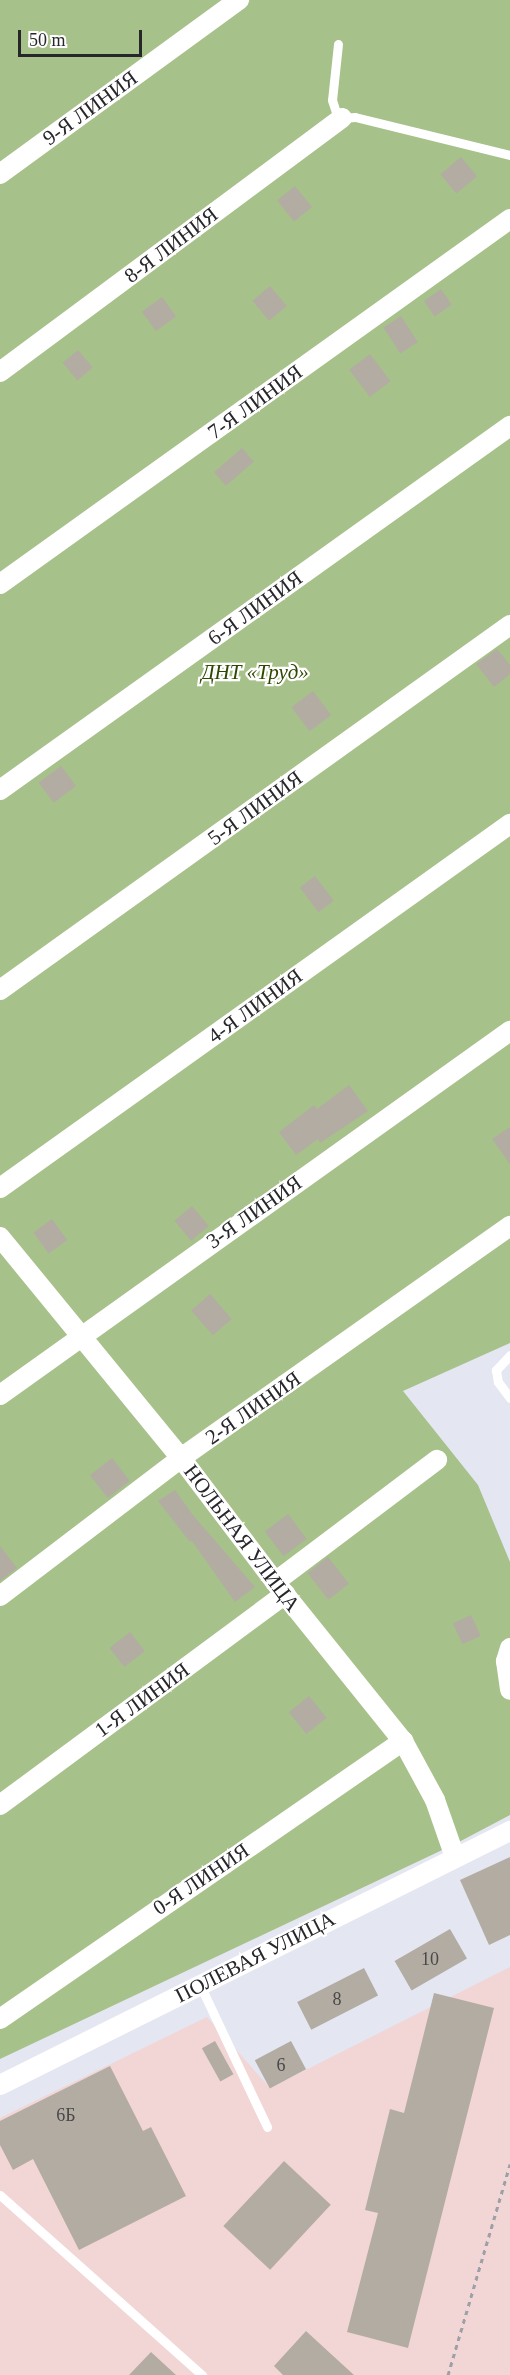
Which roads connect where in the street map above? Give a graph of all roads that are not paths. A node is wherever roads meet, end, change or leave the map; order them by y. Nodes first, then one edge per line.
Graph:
1 (239, 0) edge
2 (338, 44) dead end
3 (342, 118) junction
4 (510, 155) edge
5 (0, 174) edge
6 (510, 219) edge
7 (0, 372) edge
8 (510, 426) edge
9 (0, 584) edge
10 (510, 625) edge
11 (0, 790) edge
12 (510, 824) edge
13 (0, 990) edge
14 (510, 1031) edge
15 (0, 1188) edge
16 (510, 1226) edge
17 (0, 1237) edge
18 (80, 1335) junction
19 (510, 1355) edge
20 (0, 1395) edge
21 (510, 1398) edge
22 (181, 1458) junction
23 (437, 1460) dead end
24 (280, 1588) junction
25 (0, 1596) edge
26 (510, 1648) edge
27 (510, 1690) edge
28 (403, 1741) junction
29 (0, 1805) edge
30 (510, 1831) edge
31 (455, 1857) junction
32 (200, 1985) junction
33 (0, 2019) edge
34 (0, 2085) edge
35 (267, 2127) dead end
36 (0, 2195) edge
37 (202, 2375) edge

1 - 5 street, 9-Я ЛИНИЯ
2 - 3 lane
3 - 4 lane
3 - 7 street, 8-Я ЛИНИЯ
6 - 9 street, 7-Я ЛИНИЯ
8 - 11 street, 6-Я ЛИНИЯ
10 - 13 street, 5-Я ЛИНИЯ
12 - 15 street, 4-Я ЛИНИЯ
14 - 18 street, 3-Я ЛИНИЯ
16 - 22 street, 2-Я ЛИНИЯ
17 - 18 street, НОЛЬНАЯ УЛИЦА
18 - 20 street, 3-Я ЛИНИЯ
18 - 22 street, НОЛЬНАЯ УЛИЦА
19 - 21 lane
22 - 24 street, НОЛЬНАЯ УЛИЦА
22 - 25 street, 2-Я ЛИНИЯ
23 - 24 street, 1-Я ЛИНИЯ
24 - 28 street, НОЛЬНАЯ УЛИЦА
24 - 29 street, 1-Я ЛИНИЯ
26 - 27 street
28 - 31 street, НОЛЬНАЯ УЛИЦА
28 - 33 street, 0-Я ЛИНИЯ
30 - 31 street, ПОЛЕВАЯ УЛИЦА
31 - 32 street, ПОЛЕВАЯ УЛИЦА
32 - 34 street, ПОЛЕВАЯ УЛИЦА
32 - 35 lane
36 - 37 lane

